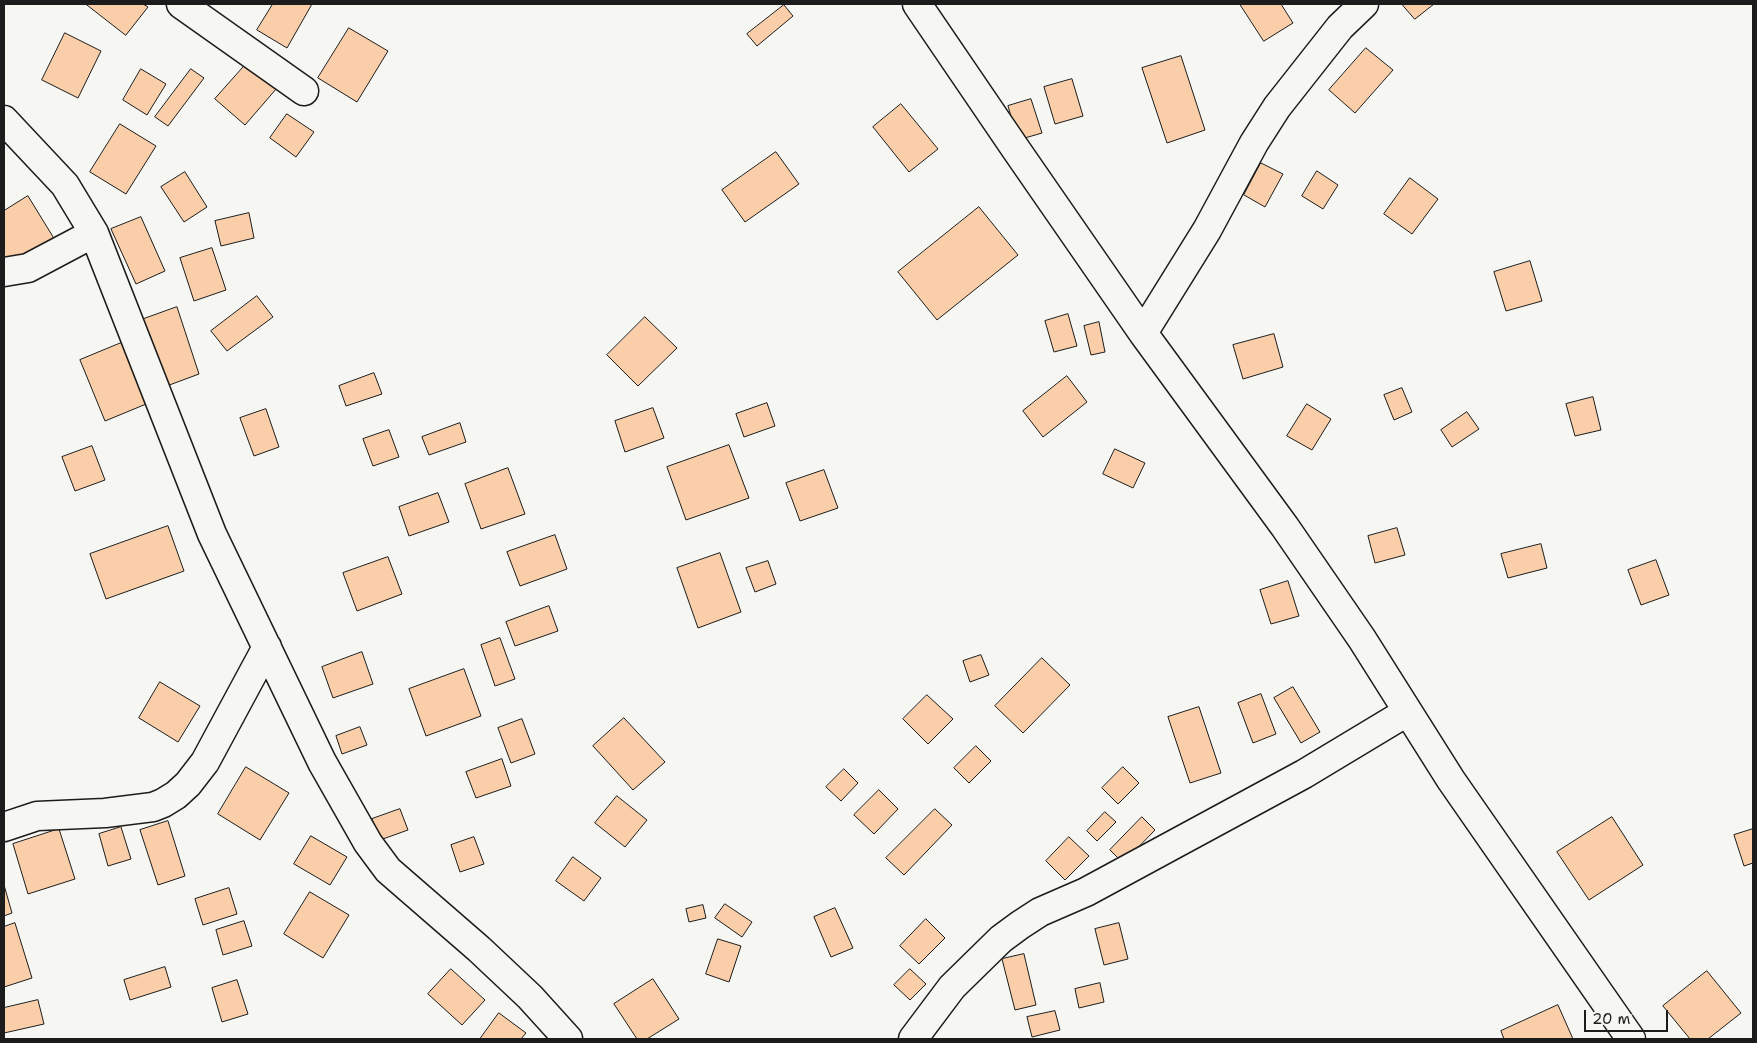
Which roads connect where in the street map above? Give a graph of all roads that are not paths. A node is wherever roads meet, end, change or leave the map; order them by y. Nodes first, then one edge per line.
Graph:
1 (181, 4) edge
2 (917, 4) edge
3 (1364, 4) edge
4 (304, 91) dead end
5 (4, 120) edge
6 (94, 233) junction
7 (4, 272) edge
8 (1143, 333) junction
9 (267, 647) junction
10 (1407, 712) junction
11 (4, 827) edge
12 (568, 1039) edge
13 (913, 1039) edge
14 (1631, 1039) edge

1 - 4 street
2 - 8 street
3 - 8 street
5 - 6 street
6 - 7 street
6 - 9 street
8 - 10 street
9 - 11 street
9 - 12 street
10 - 13 street
10 - 14 street

